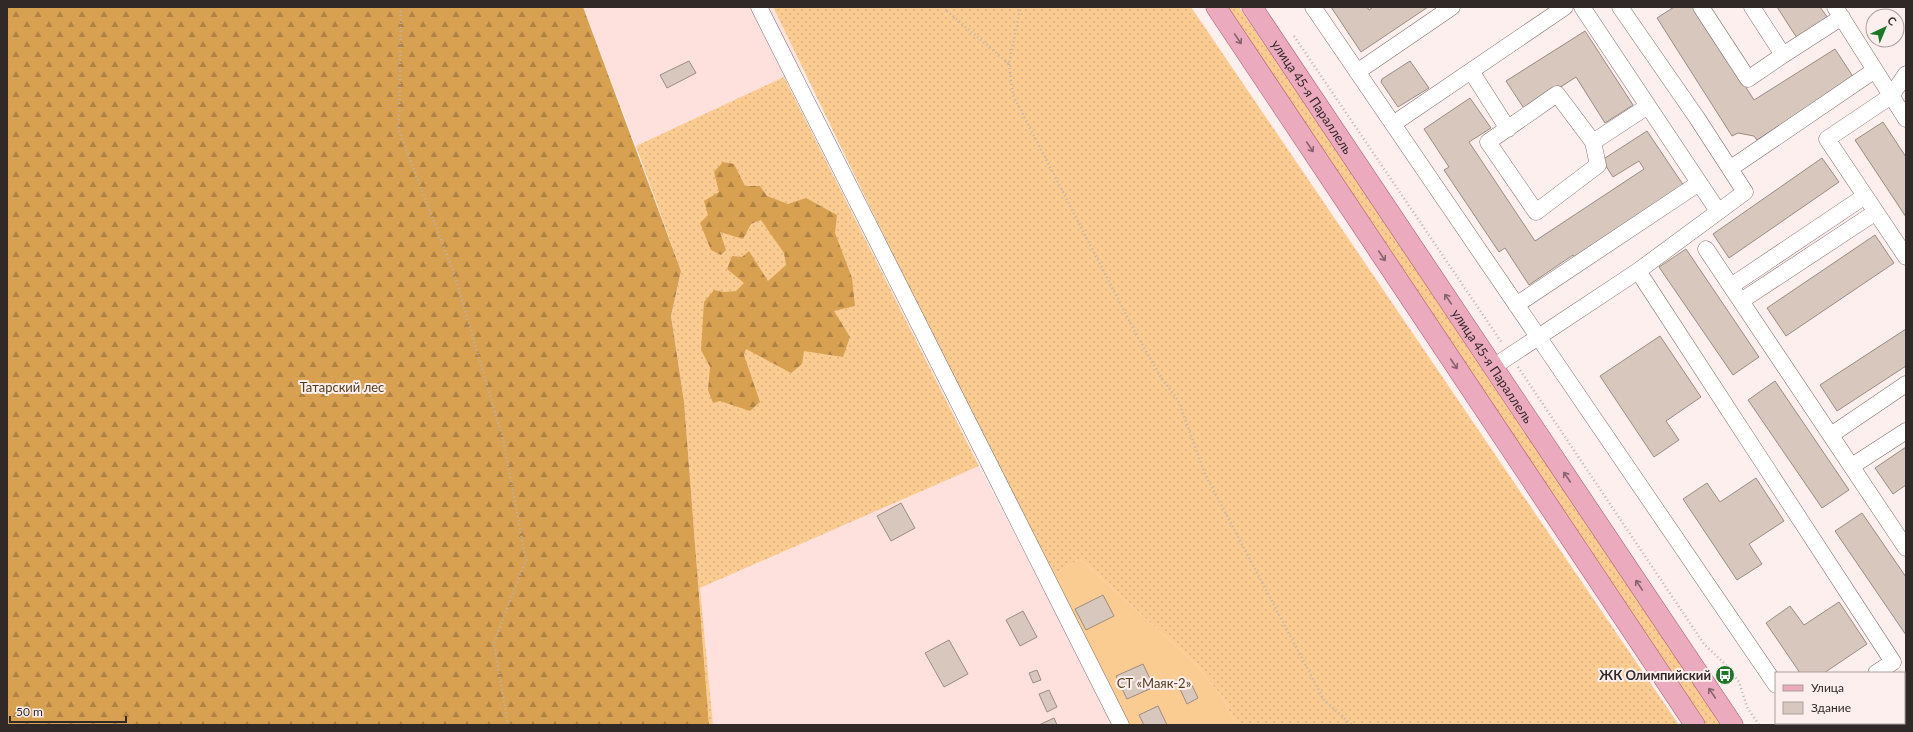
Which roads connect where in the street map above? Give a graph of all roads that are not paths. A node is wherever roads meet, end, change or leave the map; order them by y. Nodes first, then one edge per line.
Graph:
1 (759, 7) edge
2 (1216, 7) edge
3 (1252, 7) edge
4 (1313, 7) edge
5 (1452, 7) edge
6 (1566, 7) edge
7 (1582, 7) edge
8 (1700, 7) edge
9 (1752, 7) edge
10 (1626, 9) edge
11 (1838, 12) edge
12 (1783, 55) junction
13 (1875, 70) junction
14 (1470, 71) junction
15 (1357, 72) junction
16 (1906, 74) edge
17 (1891, 96) junction
18 (1648, 106) junction
19 (1906, 119) edge
20 (1393, 124) junction
21 (1508, 129) junction
22 (1593, 142) junction
23 (1731, 168) junction
24 (1699, 183) junction
25 (1865, 196) junction
26 (1718, 212) junction
27 (1876, 212) junction
28 (1706, 249) dead end
29 (1906, 257) edge
30 (1638, 271) junction
31 (1731, 286) junction
32 (1742, 301) junction
33 (1516, 305) junction
34 (1537, 337) junction
35 (1493, 367) junction
36 (1906, 384) edge
37 (1906, 431) edge
38 (1831, 435) junction
39 (1852, 466) junction
40 (1906, 548) edge
41 (1878, 672) edge
42 (1775, 684) edge
43 (1121, 725) edge
44 (1695, 725) edge
45 (1734, 725) edge

1 - 43 street
2 -> 44 main road
35 -> 3 main road, улица 45-я Параллель
4 - 15 street
5 - 15 street
6 - 14 street
7 - 18 street
8 - 12 street
9 - 12 street
10 - 23 street
11 - 12 street
11 - 13 street
13 - 17 street
13 - 23 street
14 - 20 street
14 - 21 street
15 - 20 street
16 - 17 street
17 - 19 street
17 - 25 street
18 - 22 street
18 - 24 street
20 - 33 street
21 - 22 street
21 - 22 street
23 - 26 street
24 - 26 street
24 - 33 street
25 - 27 street
25 - 31 street
26 - 30 street
27 - 29 street
27 - 32 street
28 - 31 street
30 - 34 street
30 - 41 street
31 - 32 street
32 - 38 street
33 - 34 street
34 - 35 street
34 - 42 street
45 -> 35 main road, улица 45-я Параллель
36 - 38 street
37 - 39 street
38 - 39 street
39 - 40 street

